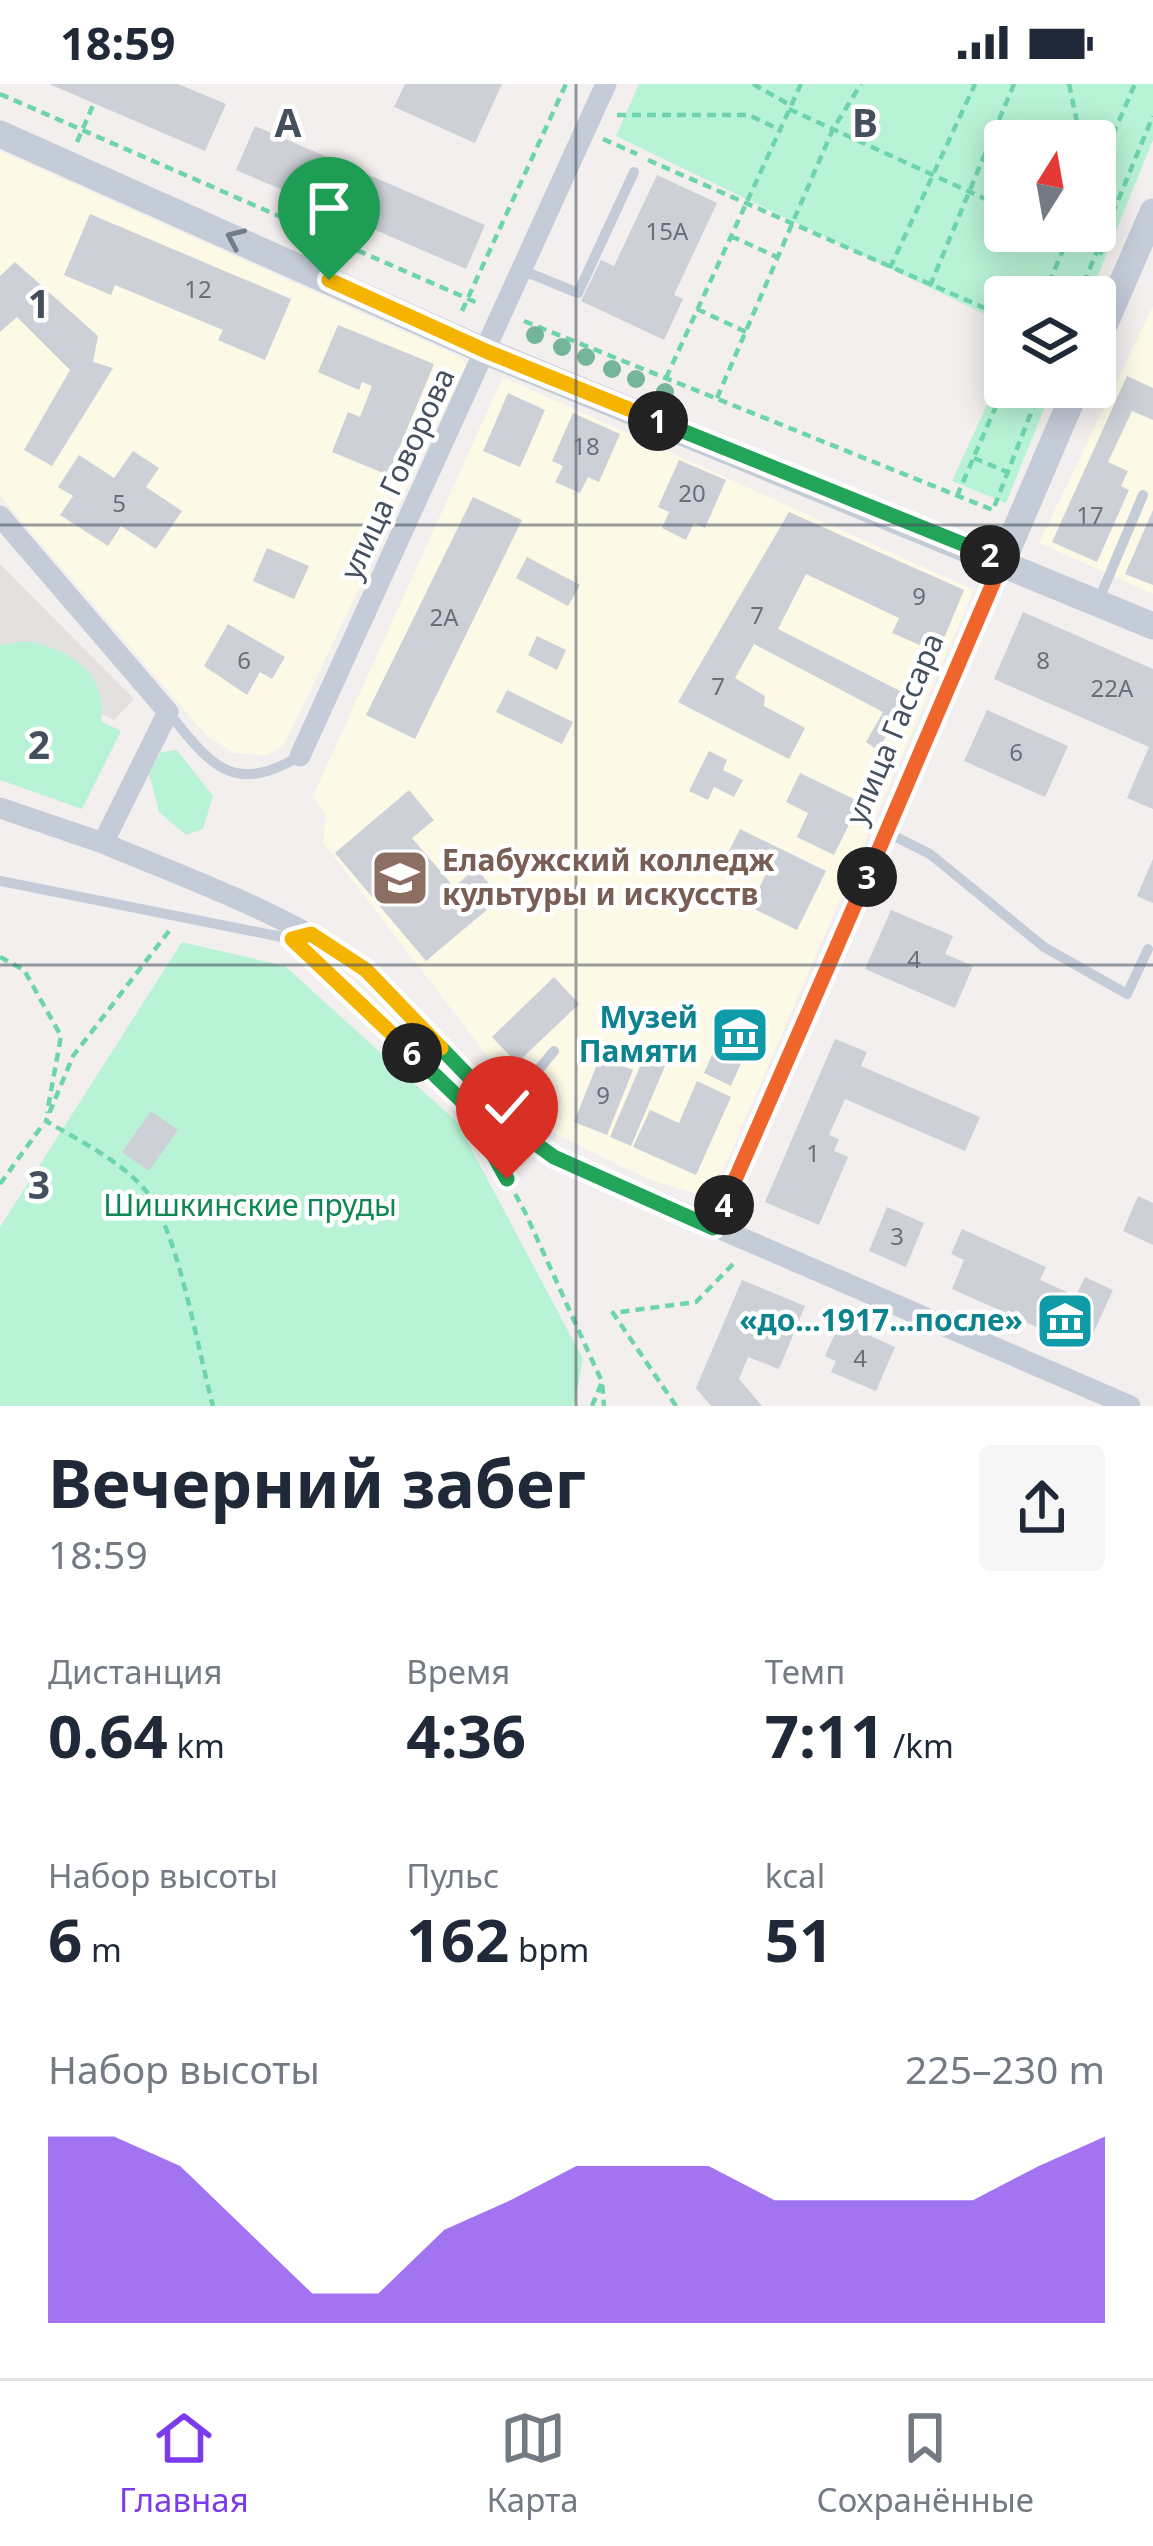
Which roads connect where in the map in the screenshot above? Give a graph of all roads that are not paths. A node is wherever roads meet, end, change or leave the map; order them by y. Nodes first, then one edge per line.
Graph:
1 (612, 92) edge
2 (0, 134) edge
3 (634, 172) road end
4 (1153, 212) edge
5 (524, 272) junction
6 (1116, 298) edge
7 (488, 352) junction
8 (1068, 408) edge
9 (1143, 495) dead end
10 (0, 515) edge
11 (1003, 560) junction
12 (1098, 602) junction
13 (1153, 626) edge
14 (168, 712) junction
15 (300, 756) joint
16 (0, 808) edge
17 (886, 832) junction
18 (103, 843) junction
19 (0, 881) edge
20 (311, 934) junction
21 (1148, 949) dead end
22 (554, 1051) dead end
23 (503, 1112) junction
24 (713, 1228) junction
25 (1130, 1406) edge

1 - 5 street, улица Говорова
7 -> 2 street
3 - 5 lane
4 - 6 street
5 - 7 street, улица Говорова
7 - 11 street
7 - 15 street, улица Говорова
8 - 11 street, улица Гассара
9 - 12 lane
10 - 14 street
11 - 12 street
11 - 17 street, улица Гассара
12 - 13 street
14 - 15 lane
14 - 18 street
16 - 18 street
17 - 21 lane
17 - 24 street, улица Гассара
18 - 20 street
19 - 20 lane
20 - 23 street
22 - 23 lane
23 - 24 street
24 - 25 street

